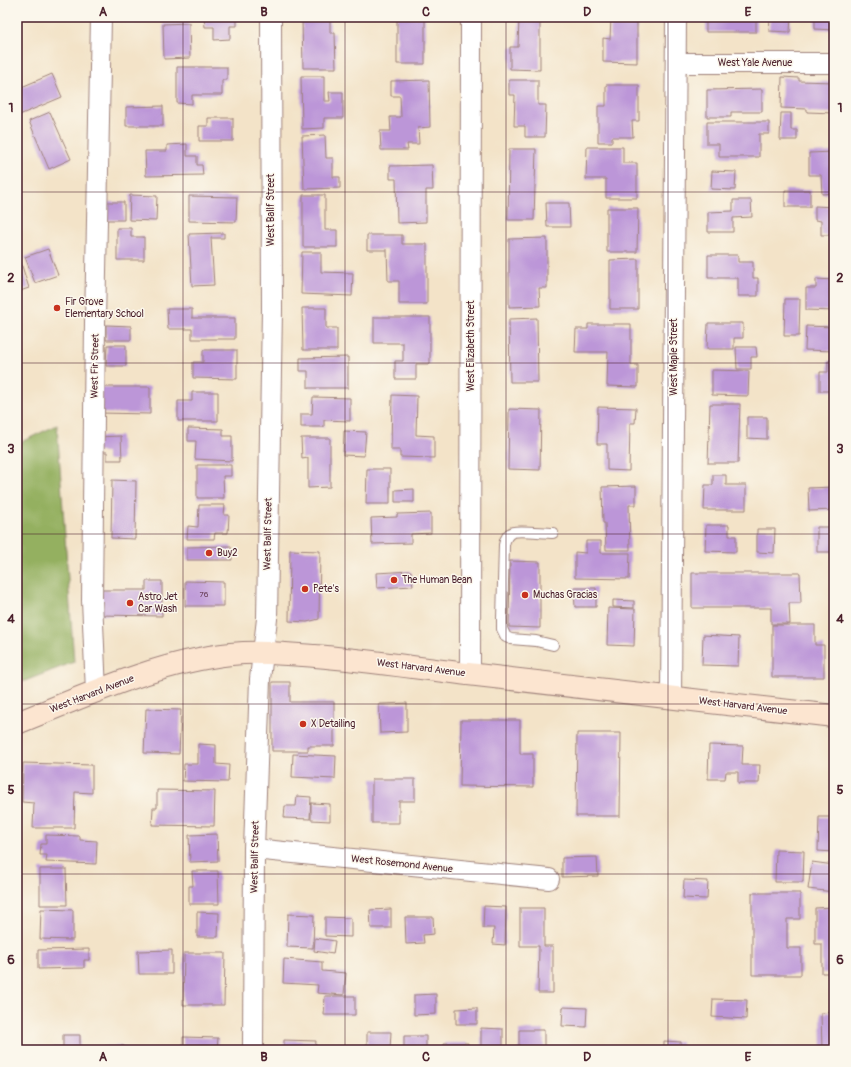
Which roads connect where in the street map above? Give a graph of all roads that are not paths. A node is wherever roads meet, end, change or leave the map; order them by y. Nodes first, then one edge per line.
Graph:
1 (101, 17) edge
2 (271, 17) edge
3 (472, 17) edge
4 (676, 17) edge
5 (676, 63) junction
6 (834, 63) edge
7 (553, 533) dead end
8 (553, 645) dead end
9 (263, 653) junction
10 (470, 674) junction
11 (96, 692) junction
12 (671, 697) junction
13 (834, 716) edge
14 (17, 723) edge
15 (254, 849) junction
16 (549, 879) dead end
17 (253, 1050) edge

1 - 11 street, West Fir Street
2 - 9 street, West Ballf Street
3 - 10 street, West Elizabeth Street
4 - 5 street, West Maple Street
5 - 6 street, West Yale Avenue
5 - 12 street, West Maple Street
7 - 8 lane
9 - 10 main road, West Harvard Avenue
9 - 11 main road, West Harvard Avenue
9 - 15 street, West Ballf Street
10 - 12 main road, West Harvard Avenue
11 - 14 main road, West Harvard Avenue
12 - 13 main road, West Harvard Avenue
15 - 16 street, West Rosemond Avenue
15 - 17 street, West Ballf Street

